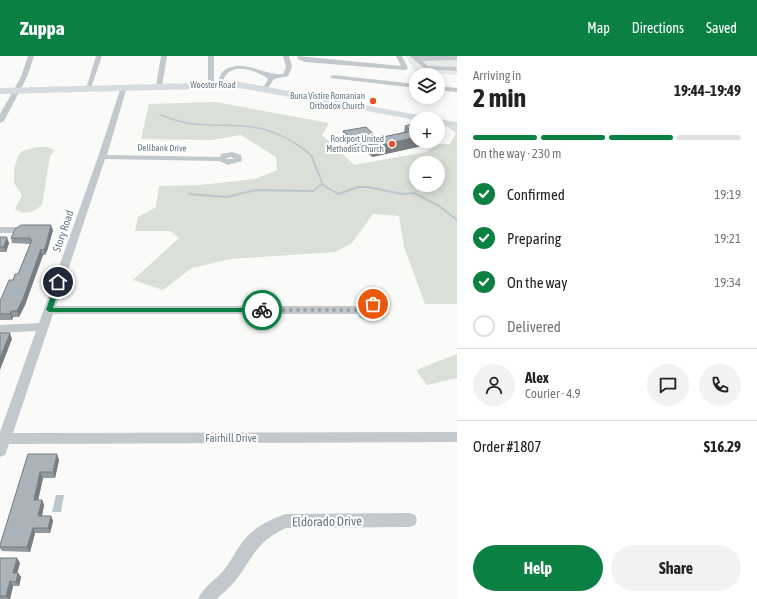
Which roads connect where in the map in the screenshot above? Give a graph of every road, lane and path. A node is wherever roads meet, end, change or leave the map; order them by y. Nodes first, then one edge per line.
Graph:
1 (32, 56) edge
2 (99, 56) edge
3 (164, 56) edge
4 (211, 56) edge
5 (286, 56) edge
6 (300, 56) edge
7 (399, 56) edge
8 (445, 57) edge
9 (457, 58) edge
10 (416, 60) edge
11 (456, 69) edge
12 (269, 76) junction
13 (334, 77) dead end
14 (215, 85) junction
15 (409, 85) edge
16 (159, 86) junction
17 (88, 88) junction
18 (124, 88) junction
19 (445, 89) edge
20 (264, 90) junction
21 (457, 90) edge
22 (0, 91) edge
23 (16, 91) junction
24 (409, 116) edge
25 (0, 121) edge
26 (445, 123) edge
27 (457, 125) edge
28 (102, 157) junction
29 (222, 158) dead end
30 (0, 230) edge
31 (17, 230) edge
32 (49, 310) junction
33 (361, 310) dead end
34 (44, 327) junction
35 (0, 329) edge
36 (457, 437) edge
37 (1, 443) edge
38 (410, 520) dead end
39 (206, 599) edge

1 - 23 street
2 - 17 street
3 - 16 street
4 - 14 street
5 - 12 street
6 - 7 street
8 - 9 street
8 - 10 street
8 - 11 street
10 - 11 street
12 - 14 street
12 - 20 street
13 - 15 street
14 - 16 main road, Wooster Road
14 - 20 main road, Wooster Road
16 - 18 main road, Wooster Road
17 - 18 main road, Wooster Road
17 - 23 main road, Wooster Road
18 - 28 street, Story Road
19 - 21 street
20 - 24 main road, Wooster Road
22 - 23 main road, Wooster Road
23 - 25 street
26 - 27 main road
28 - 29 street, Dellbank Drive
28 - 32 street, Story Road
30 - 31 street
32 - 33 street
32 - 34 street, Story Road
34 - 35 street
34 - 37 street, Story Road
36 - 37 street, Fairhill Drive
38 - 39 street, Eldorado Drive

